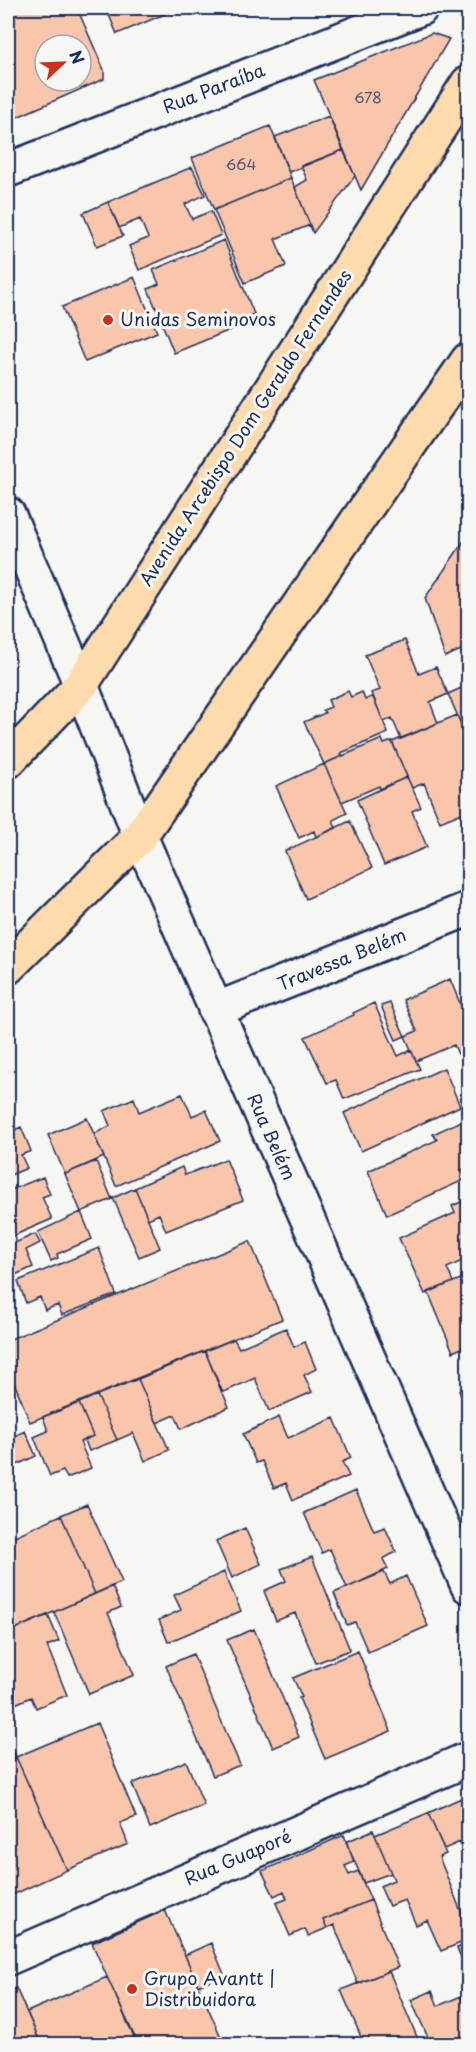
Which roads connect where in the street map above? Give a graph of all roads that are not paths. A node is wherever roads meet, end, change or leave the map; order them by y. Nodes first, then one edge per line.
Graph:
1 (421, 8) edge
2 (468, 83) edge
3 (8, 170) edge
4 (468, 360) edge
5 (8, 514) edge
6 (81, 686) junction
7 (8, 761) edge
8 (140, 836) junction
9 (468, 909) edge
10 (8, 967) edge
11 (216, 1010) junction
12 (468, 1586) edge
13 (468, 1760) edge
14 (8, 1958) edge

1 - 3 street, Rua Paraíba
2 - 6 main road, Avenida Arcebispo Dom Geraldo Fernandes
4 - 8 main road
5 - 6 street, Rua Belém
6 - 7 main road, Avenida Arcebispo Dom Geraldo Fernandes
6 - 8 street, Rua Belém
8 - 10 main road
8 - 11 street, Rua Belém
9 - 11 street, Travessa Belém
11 - 12 street, Rua Belém
13 - 14 street, Rua Guaporé

